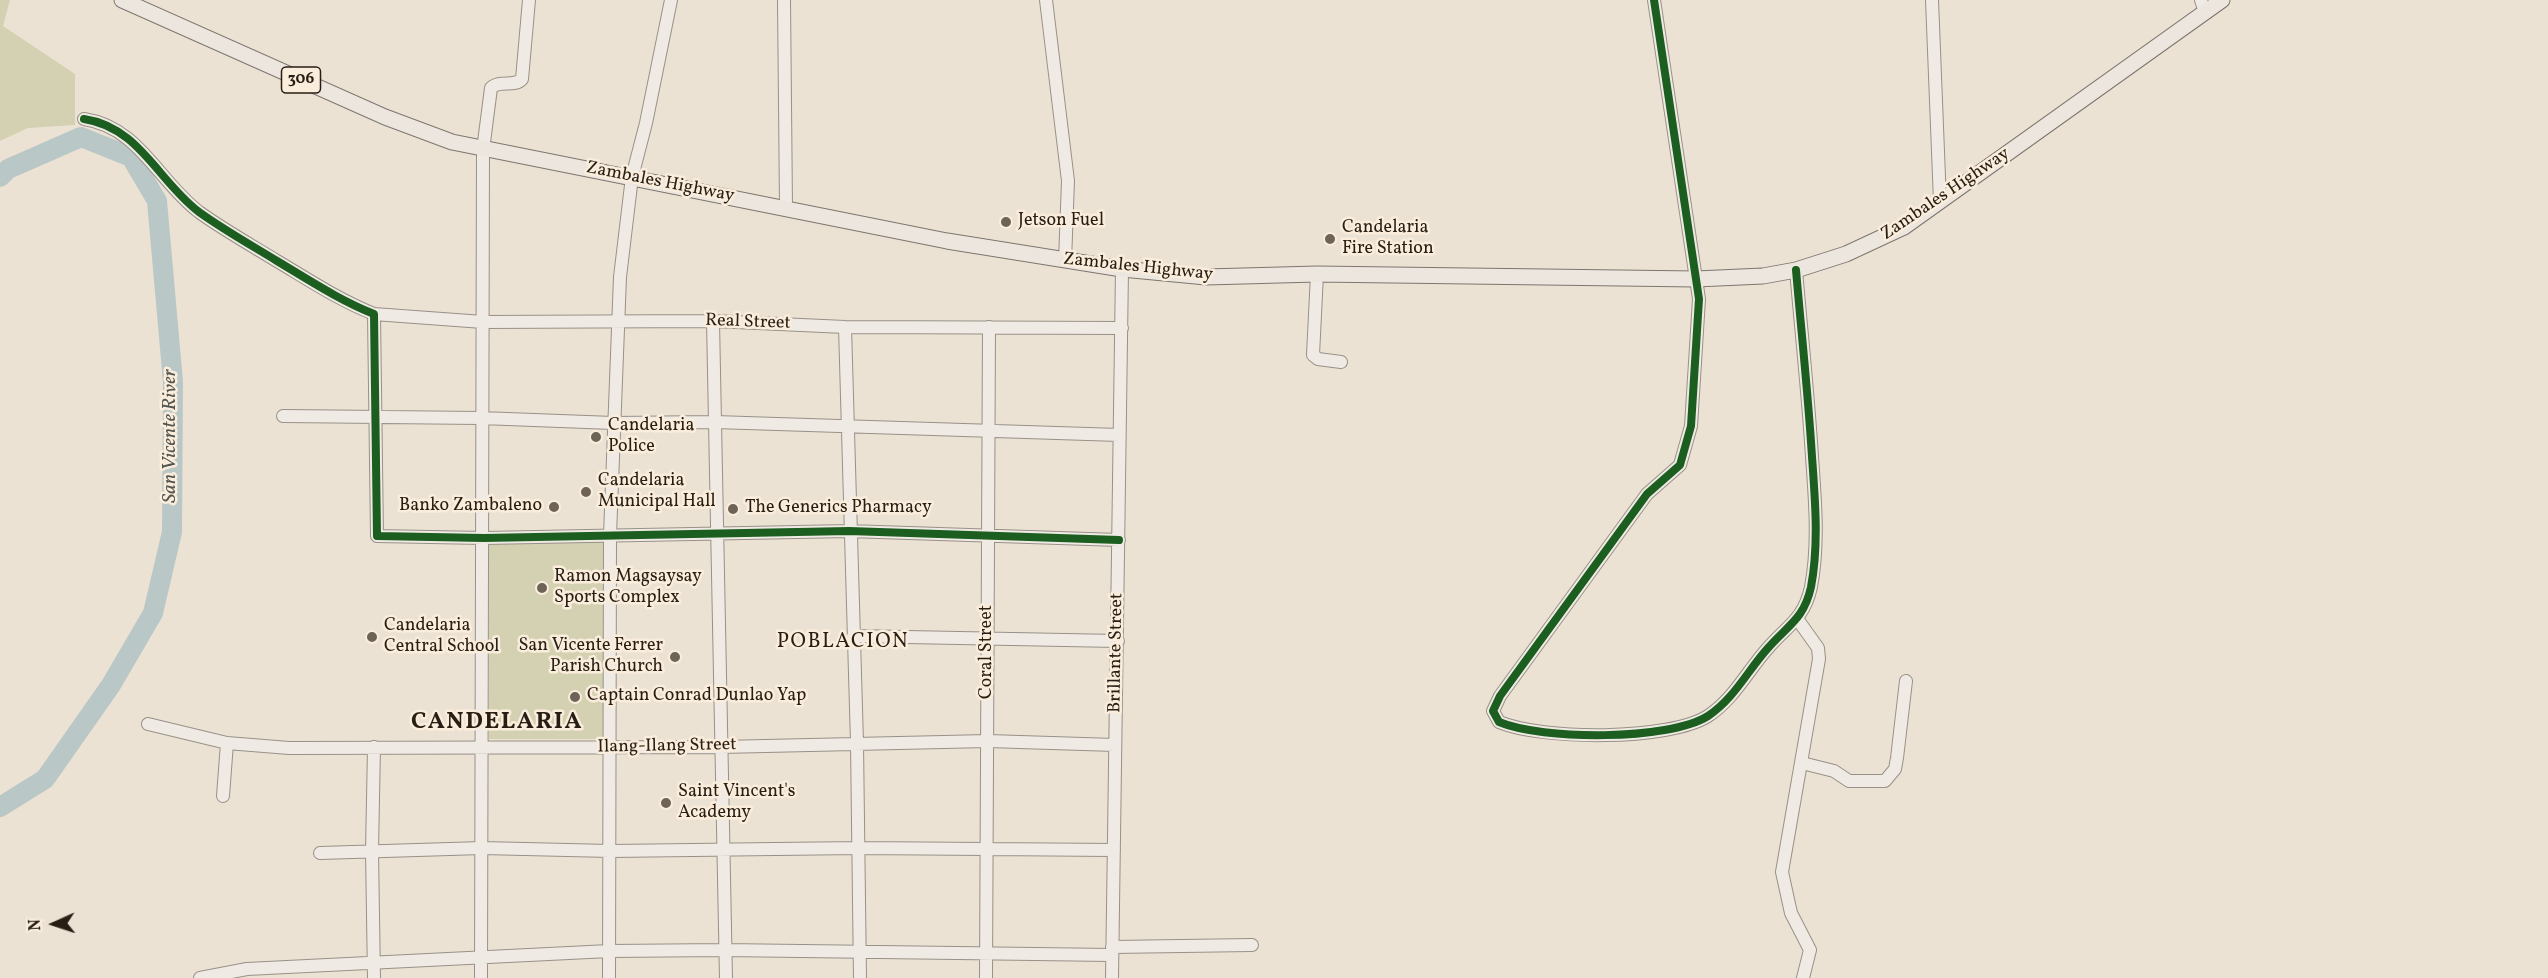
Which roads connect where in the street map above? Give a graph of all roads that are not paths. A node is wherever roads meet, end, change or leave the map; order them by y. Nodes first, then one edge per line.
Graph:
1 (122, 0) edge
2 (529, 0) edge
3 (671, 0) edge
4 (784, 0) edge
5 (1046, 0) edge
6 (1654, 0) edge
7 (1932, 0) edge
8 (2222, 0) edge
9 (2203, 6) edge
10 (84, 119) dead end
11 (483, 150) junction
12 (632, 177) junction
13 (1940, 202) junction
14 (786, 207) junction
15 (1065, 261) junction
16 (1122, 269) junction
17 (1796, 270) junction
18 (1317, 274) junction
19 (1696, 279) junction
20 (374, 314) junction
21 (617, 320) junction
22 (713, 321) junction
23 (483, 322) junction
24 (845, 327) junction
25 (989, 327) junction
26 (1122, 328) junction
27 (1341, 362) dead end
28 (284, 416) dead end
29 (376, 416) junction
30 (481, 418) junction
31 (715, 422) junction
32 (613, 423) junction
33 (849, 428) junction
34 (989, 431) junction
35 (1119, 435) junction
36 (849, 531) junction
37 (717, 533) junction
38 (610, 535) junction
39 (987, 537) junction
40 (484, 538) junction
41 (1119, 540) junction
42 (1798, 620) junction
43 (853, 636) junction
44 (988, 636) junction
45 (1118, 641) junction
46 (1906, 681) dead end
47 (148, 724) dead end
48 (988, 741) junction
49 (227, 743) junction
50 (857, 743) junction
51 (1115, 745) junction
52 (374, 747) junction
53 (481, 747) junction
54 (721, 747) junction
55 (610, 748) junction
56 (1802, 763) junction
57 (223, 796) dead end
58 (482, 848) junction
59 (722, 848) junction
60 (858, 848) junction
61 (986, 849) junction
62 (610, 850) junction
63 (1114, 850) junction
64 (372, 851) junction
65 (320, 853) dead end
66 (1252, 945) dead end
67 (724, 950) junction
68 (609, 951) junction
69 (859, 951) junction
70 (1112, 951) junction
71 (986, 953) junction
72 (482, 956) junction
73 (374, 961) junction
74 (200, 978) edge
75 (374, 978) edge
76 (482, 978) edge
77 (609, 978) edge
78 (726, 978) edge
79 (860, 978) edge
80 (986, 978) edge
81 (1112, 978) edge
82 (1803, 978) edge

1 - 11 main road, Zambales Highway / 306
2 - 11 street
3 - 12 street
4 - 14 street
5 - 15 street
6 - 19 street
7 - 13 street
8 - 9 main road, Zambales Highway / 306
9 - 13 main road, Zambales Highway / 306
10 - 20 street
11 - 12 main road, Zambales Highway / 306
11 - 23 street
12 - 14 main road, Zambales Highway / 306
12 - 21 street
13 - 17 main road, Zambales Highway / 306
14 - 15 main road, Zambales Highway / 306
15 - 16 main road, Zambales Highway / 306
16 - 18 main road, Zambales Highway / 306
16 - 26 street, Brillante Street
17 - 19 main road, Zambales Highway / 306
17 - 42 street
18 - 19 main road, Zambales Highway / 306
18 - 27 street
19 - 42 street
20 - 23 street, Real Street
20 - 29 street
21 - 22 street, Real Street
21 - 23 street, Real Street
21 - 32 street
22 - 24 street, Real Street
22 - 31 street
23 - 30 street
24 - 25 street, Real Street
24 - 33 street
25 - 26 street, Real Street
25 - 34 street, Coral Street
26 - 35 street, Brillante Street
28 - 29 street
29 - 30 street
29 - 40 street
30 - 32 street
30 - 40 street
31 - 32 street
31 - 33 street
31 - 37 street
32 - 38 street
33 - 34 street
33 - 36 street
34 - 35 street
34 - 39 street, Coral Street
35 - 41 street, Brillante Street
36 - 37 street
36 - 39 street
36 - 43 street
37 - 38 street
37 - 54 street
38 - 40 street
38 - 55 street
39 - 41 street
39 - 44 street, Coral Street
40 - 53 street
41 - 45 street, Brillante Street
42 - 56 street
43 - 44 street
43 - 50 street
44 - 45 street
44 - 48 street, Coral Street
45 - 51 street, Brillante Street
46 - 56 street
47 - 49 street, Ilang-Ilang Street
48 - 50 street, Ilang-Ilang Street
48 - 51 street, Ilang-Ilang Street
48 - 61 street, Coral Street
49 - 52 street, Ilang-Ilang Street
49 - 57 street
50 - 54 street, Ilang-Ilang Street
50 - 60 street
51 - 63 street, Brillante Street
52 - 53 street, Ilang-Ilang Street
52 - 64 street
53 - 55 street, Ilang-Ilang Street
53 - 58 street
54 - 55 street, Ilang-Ilang Street
54 - 59 street
55 - 62 street
56 - 82 street
58 - 62 street
58 - 64 street
58 - 72 street
59 - 60 street
59 - 62 street
59 - 67 street
60 - 61 street
60 - 69 street
61 - 63 street
61 - 71 street, Coral Street
62 - 68 street
63 - 70 street, Brillante Street
64 - 65 street
64 - 73 street
66 - 70 street
67 - 68 street
67 - 69 street
67 - 78 street
68 - 72 street
68 - 77 street
69 - 71 street
69 - 79 street
70 - 71 street
70 - 81 street, Brillante Street
71 - 80 street, Coral Street
72 - 73 street
72 - 76 street
73 - 74 street
73 - 75 street

